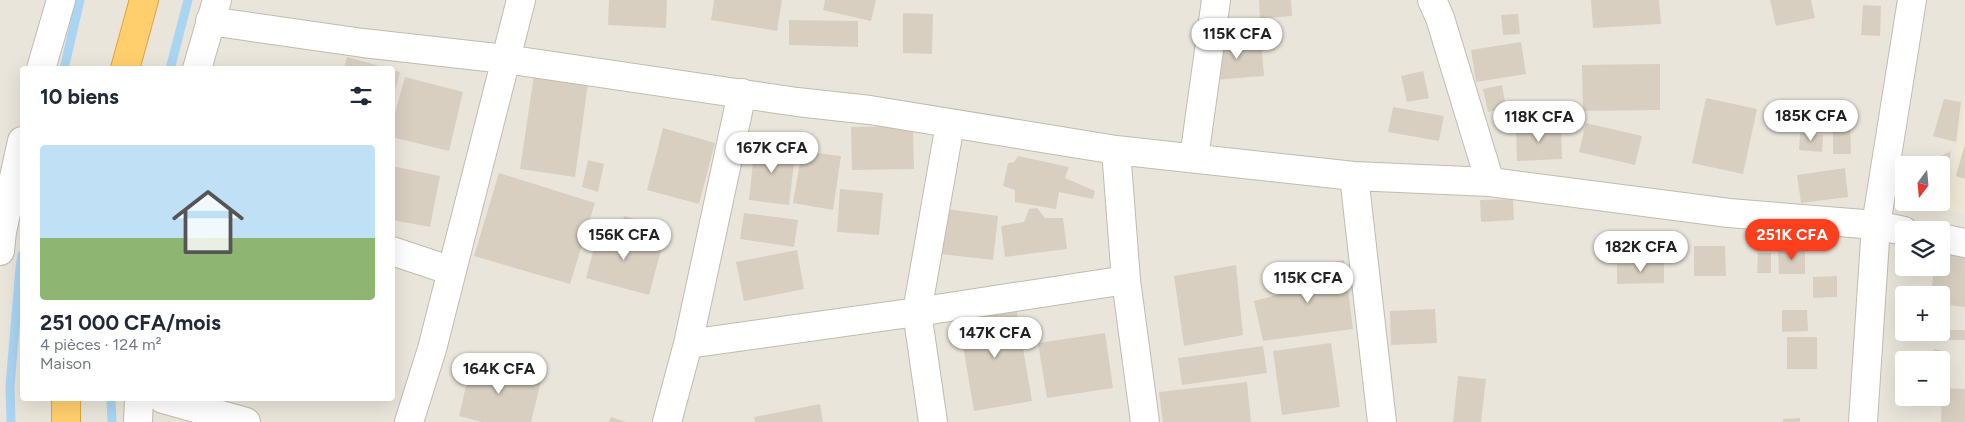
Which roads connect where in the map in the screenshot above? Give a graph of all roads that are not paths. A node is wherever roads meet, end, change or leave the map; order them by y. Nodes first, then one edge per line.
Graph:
1 (60, 0) edge
2 (144, 0) edge
3 (521, 0) edge
4 (1216, 0) edge
5 (1432, 0) edge
6 (1912, 0) edge
7 (213, 10) edge
8 (505, 59) junction
9 (42, 66) edge
10 (126, 66) edge
11 (198, 66) edge
12 (742, 93) junction
13 (950, 124) junction
14 (20, 150) edge
15 (1116, 150) junction
16 (1194, 158) junction
17 (1354, 176) junction
18 (1490, 182) junction
19 (1876, 225) junction
20 (1895, 229) edge
21 (1950, 240) edge
22 (1965, 243) edge
23 (0, 251) edge
24 (395, 251) edge
25 (452, 271) junction
26 (1126, 280) junction
27 (917, 312) junction
28 (688, 344) junction
29 (66, 401) edge
30 (139, 401) edge
31 (170, 401) edge
32 (66, 422) edge
33 (138, 422) edge
34 (246, 422) edge
35 (409, 422) edge
36 (667, 422) edge
37 (933, 422) edge
38 (1145, 422) edge
39 (1382, 422) edge
40 (1863, 422) edge

1 - 9 street
2 - 10 highway
3 - 8 street
4 - 16 street
5 - 18 street
6 - 19 street
7 - 8 street
7 - 11 street
8 - 12 street
8 - 25 street
12 - 13 street
12 - 28 street
13 - 15 street
13 - 27 street
14 - 23 street
15 - 16 street
15 - 26 street
16 - 17 street
17 - 18 street
17 - 39 street
18 - 19 street
19 - 20 street
19 - 40 street
21 - 22 street
24 - 25 street
25 - 35 street
26 - 27 street
26 - 38 street
27 - 28 street
27 - 37 street
28 - 36 street
29 - 32 highway
30 - 33 street
31 - 34 street

